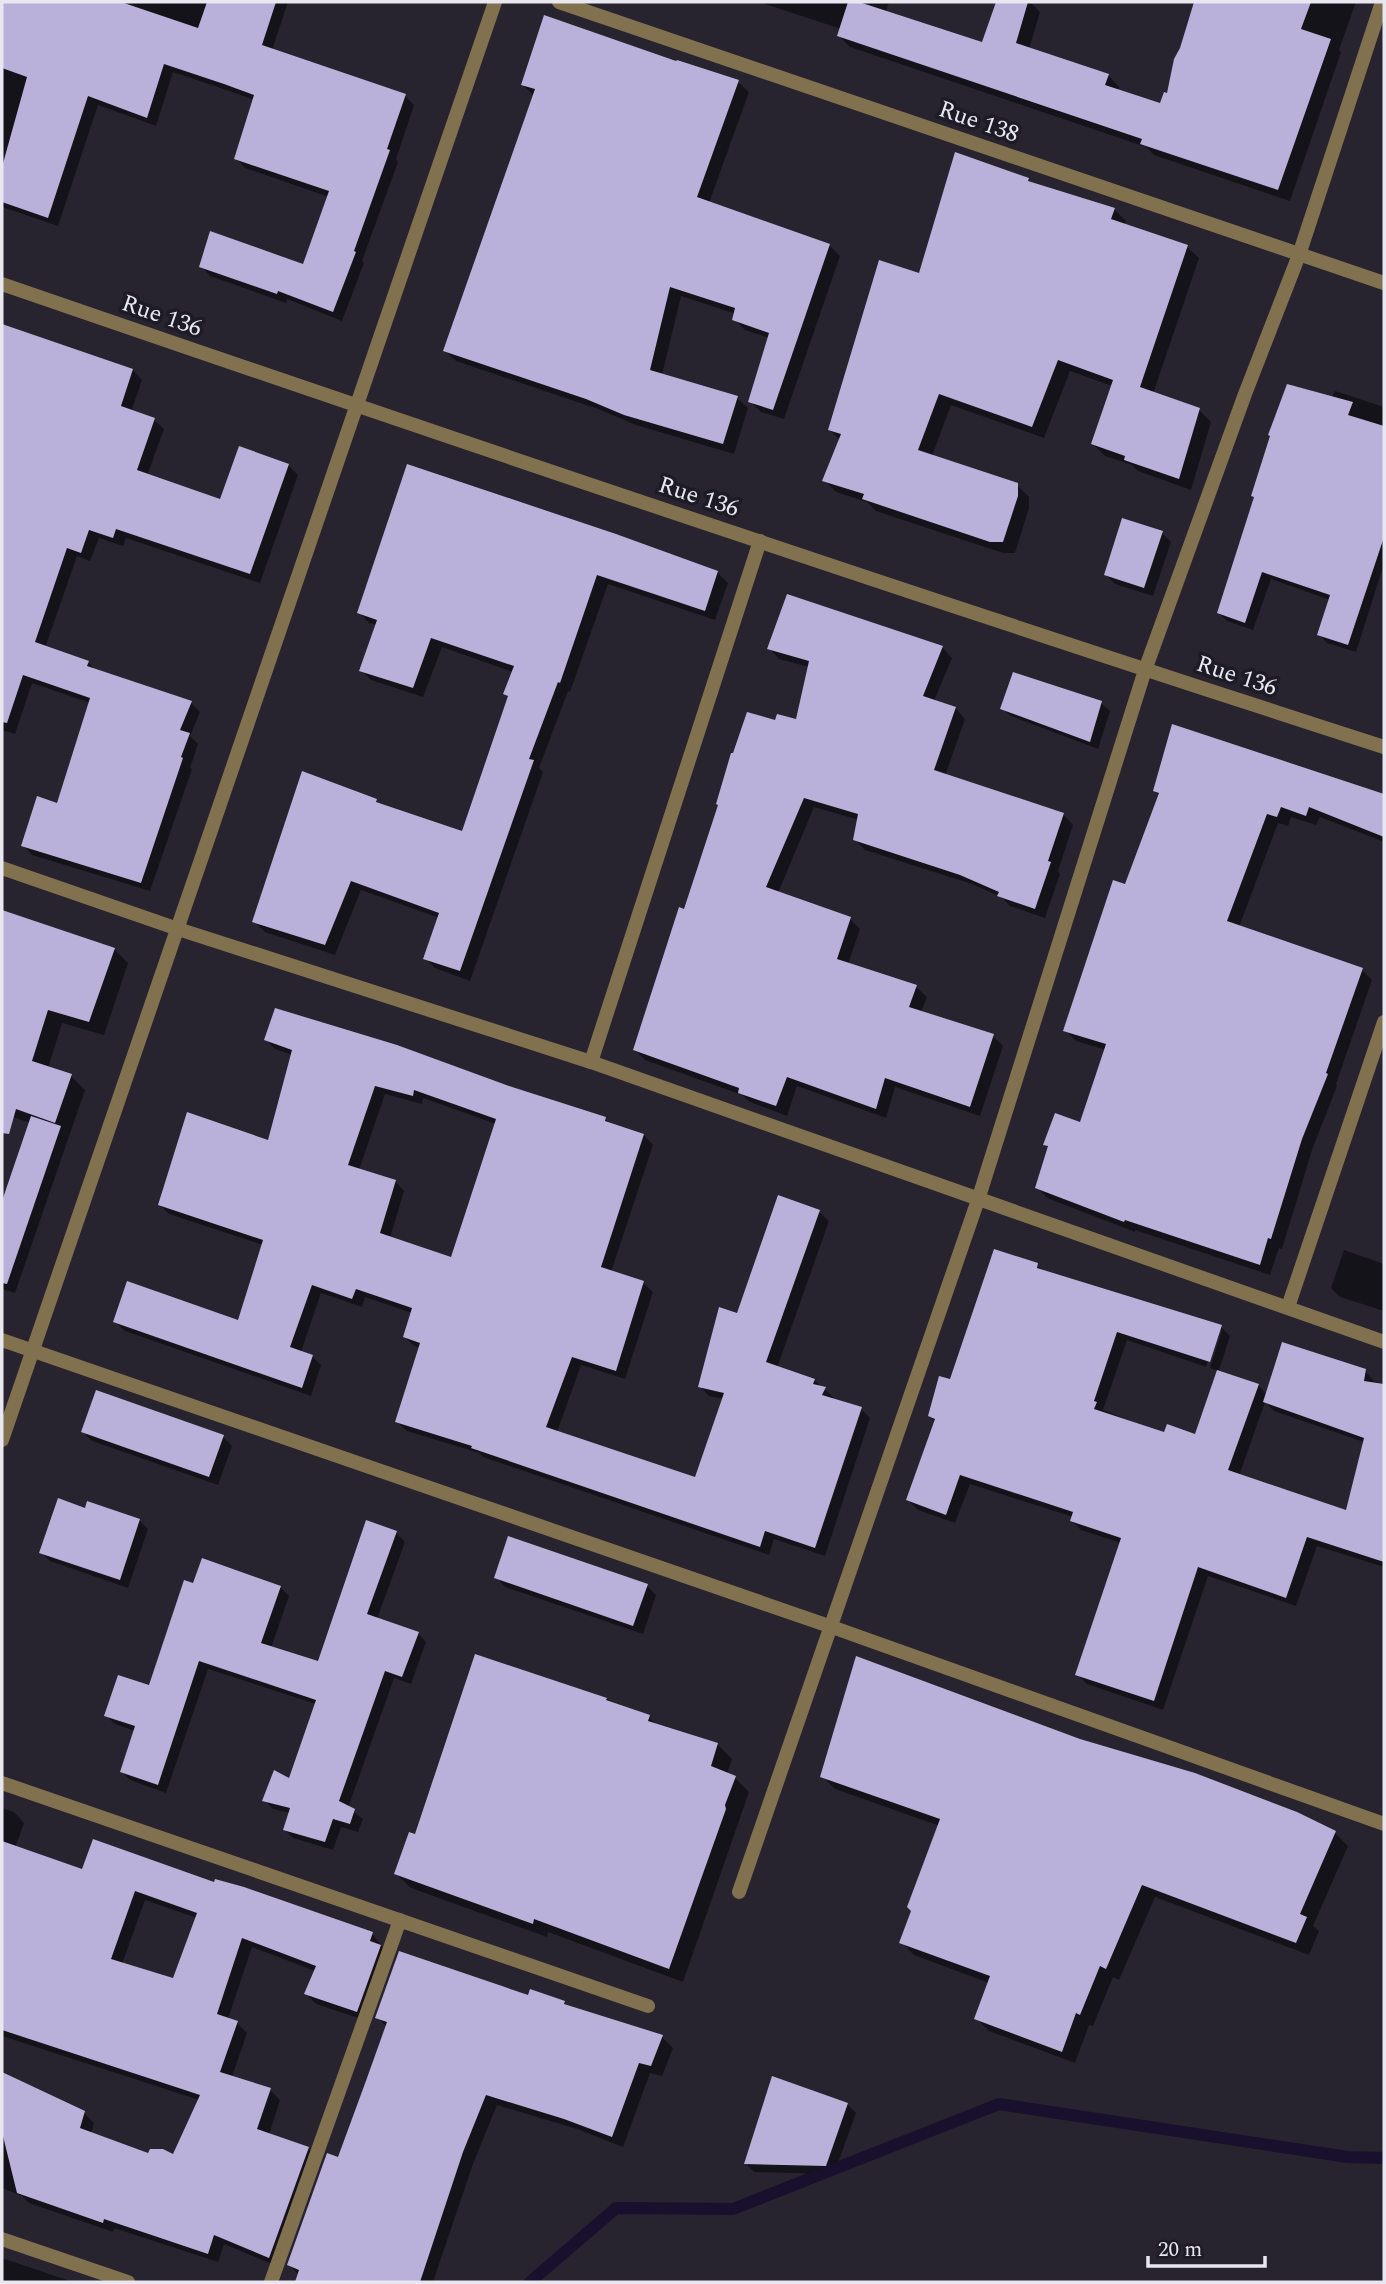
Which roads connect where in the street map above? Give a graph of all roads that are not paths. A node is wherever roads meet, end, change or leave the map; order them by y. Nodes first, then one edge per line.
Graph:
1 (495, 2) edge
2 (559, 2) edge
3 (1382, 2) edge
4 (1299, 255) junction
5 (1384, 282) edge
6 (2, 284) edge
7 (356, 405) junction
8 (760, 541) junction
9 (1145, 670) junction
10 (1384, 747) edge
11 (2, 868) edge
12 (178, 929) junction
13 (1384, 1022) edge
14 (591, 1062) junction
15 (978, 1200) junction
16 (1288, 1307) junction
17 (2, 1340) edge
18 (1384, 1342) edge
19 (33, 1350) junction
20 (2, 1440) edge
21 (832, 1627) junction
22 (2, 1783) edge
23 (1384, 1824) edge
24 (739, 1892) dead end
25 (400, 1920) junction
26 (648, 2006) dead end
27 (2, 2239) edge
28 (128, 2282) edge
29 (271, 2282) edge

1 - 7 street
2 - 4 street, Rue 138
3 - 4 street
4 - 5 street, Rue 138
4 - 9 street
6 - 7 street, Rue 136
7 - 8 street, Rue 136
7 - 12 street
8 - 9 street, Rue 136
8 - 14 street
9 - 10 street, Rue 136
9 - 15 street
11 - 12 street
12 - 14 street
12 - 19 street
13 - 16 street
14 - 15 street
15 - 16 street
15 - 21 street
16 - 18 street
17 - 19 street
19 - 20 street
19 - 21 street
21 - 23 street
21 - 24 street
22 - 25 street
25 - 26 street
25 - 29 street
27 - 28 street

